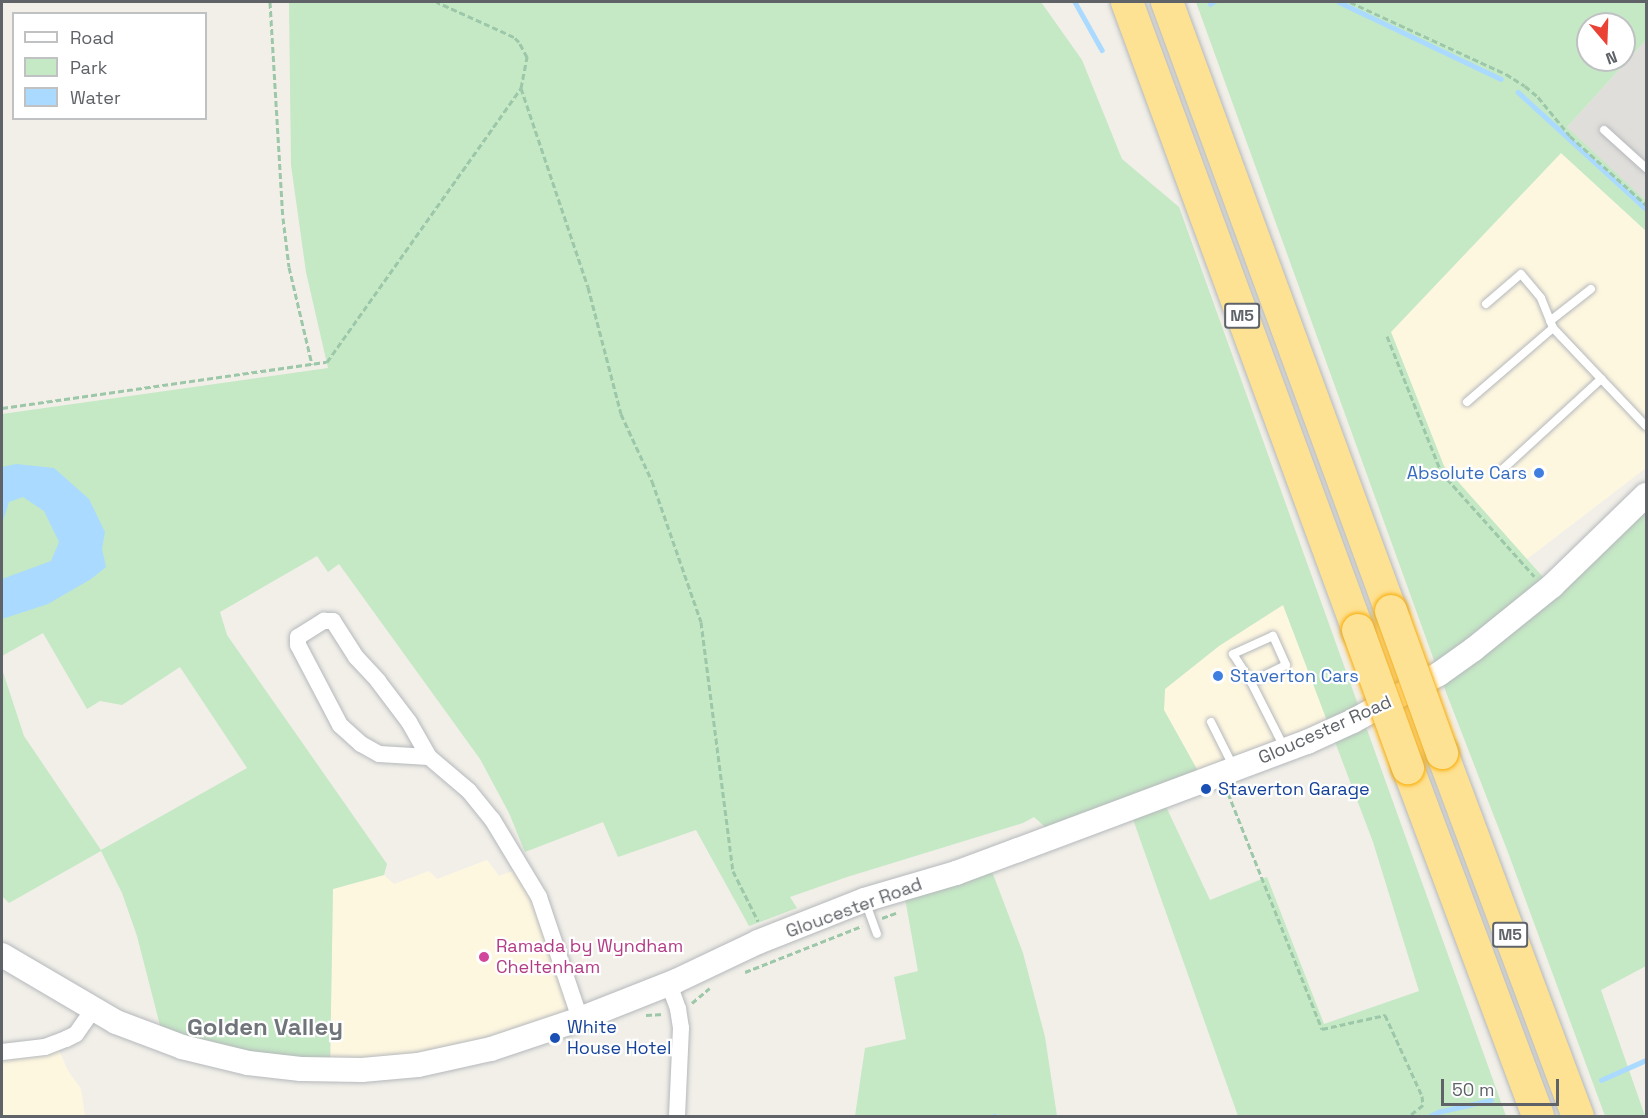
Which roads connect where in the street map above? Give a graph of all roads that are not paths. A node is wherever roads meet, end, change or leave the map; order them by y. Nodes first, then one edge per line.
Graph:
1 (1127, 2) edge
2 (1167, 2) edge
3 (1604, 130) dead end
4 (1647, 168) edge
5 (1591, 289) dead end
6 (1486, 304) dead end
7 (1552, 324) junction
8 (1601, 379) junction
9 (1467, 402) dead end
10 (1647, 426) edge
11 (1504, 468) dead end
12 (1647, 495) edge
13 (1251, 682) junction
14 (1211, 722) dead end
15 (1285, 750) junction
16 (429, 757) junction
17 (1228, 772) junction
18 (864, 900) junction
19 (877, 934) dead end
20 (2, 955) edge
21 (669, 984) junction
22 (93, 1010) junction
23 (580, 1020) junction
24 (2, 1052) edge
25 (677, 1116) edge
26 (1538, 1116) edge
27 (1578, 1116) edge

1 - 26 highway, M5, bridge
2 - 27 highway, M5, bridge
3 - 4 lane
5 - 7 lane
6 - 7 lane
7 - 8 lane
7 - 9 lane
8 - 10 lane
8 - 11 lane
12 - 15 main road, Gloucester Road
13 - 13 lane
13 - 15 lane
14 - 17 lane
15 - 17 main road, Gloucester Road
16 - 16 street
16 - 23 street
17 - 18 main road, Gloucester Road
18 - 19 lane
18 - 21 main road, Gloucester Road
20 - 22 main road, Gloucester Road
21 - 23 main road, Gloucester Road
21 - 25 street
22 - 23 main road, Gloucester Road
22 - 24 street

